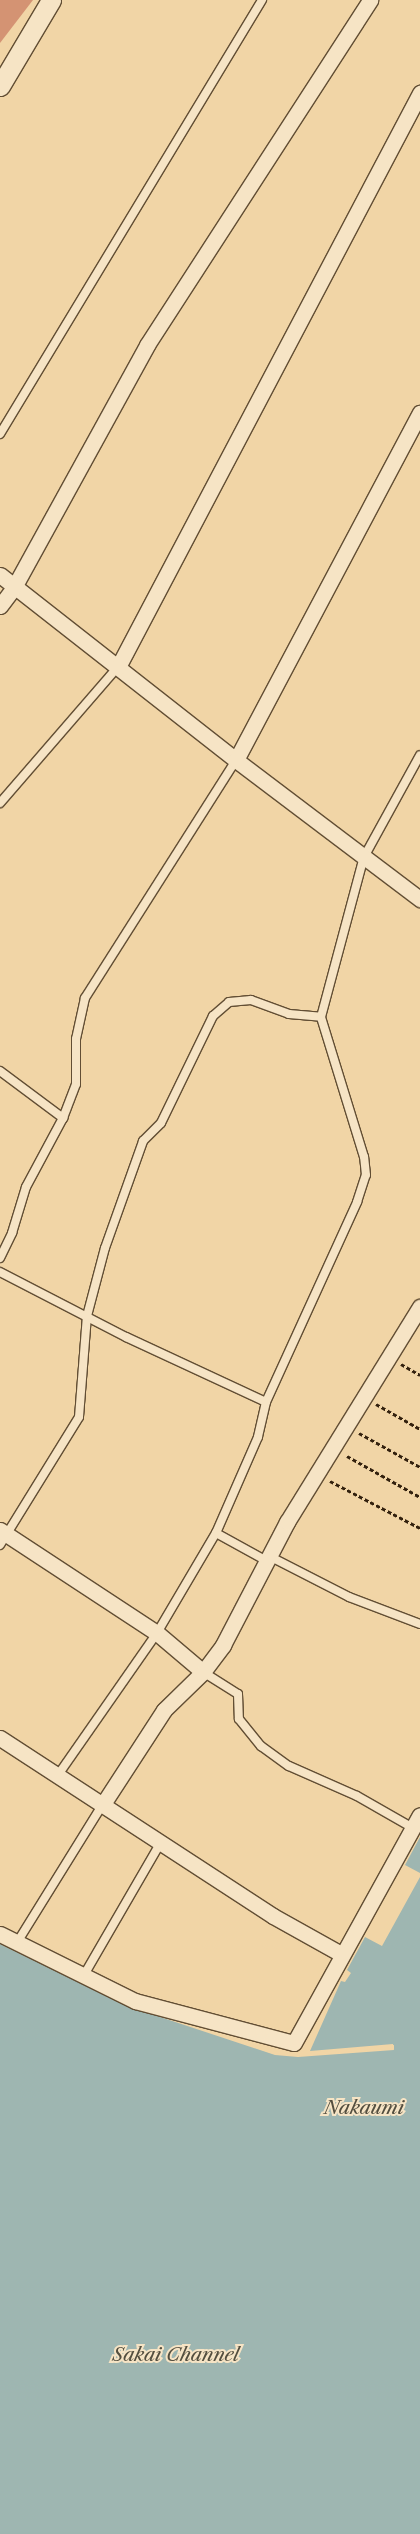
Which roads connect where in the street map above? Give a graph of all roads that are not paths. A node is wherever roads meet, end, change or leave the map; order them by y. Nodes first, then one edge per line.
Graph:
1 (52, 0) edge
2 (262, 0) edge
3 (370, 0) edge
4 (0, 86) edge
5 (420, 93) edge
6 (420, 413) edge
7 (0, 434) edge
8 (0, 575) edge
9 (13, 588) junction
10 (0, 606) edge
11 (118, 666) junction
12 (420, 754) edge
13 (236, 760) junction
14 (0, 803) edge
15 (364, 857) junction
16 (420, 899) edge
17 (321, 1017) junction
18 (0, 1071) edge
19 (63, 1118) junction
20 (0, 1258) edge
21 (0, 1272) edge
22 (420, 1306) edge
23 (87, 1316) junction
24 (266, 1402) junction
25 (216, 1533) junction
26 (2, 1536) edge
27 (268, 1558) junction
28 (420, 1624) edge
29 (156, 1633) junction
30 (202, 1672) junction
31 (0, 1738) edge
32 (58, 1775) junction
33 (103, 1804) junction
34 (417, 1822) edge
35 (160, 1844) junction
36 (0, 1934) edge
37 (18, 1941) junction
38 (341, 1954) junction
39 (84, 1974) junction

1 - 4 street
2 - 7 lane
3 - 9 street
5 - 11 street
6 - 13 street
8 - 9 street
9 - 10 street
9 - 11 street
11 - 13 street
11 - 14 lane
12 - 15 lane
13 - 15 street
13 - 19 lane
15 - 16 street
15 - 17 lane
17 - 23 lane
17 - 24 lane
18 - 19 lane
19 - 20 lane
21 - 23 lane
22 - 27 street
23 - 24 lane
23 - 26 lane
24 - 25 lane
25 - 27 lane
25 - 29 lane
26 - 29 street
27 - 28 lane
27 - 30 street
29 - 30 street
29 - 32 lane
30 - 33 street
30 - 34 lane
31 - 32 street
32 - 33 street
33 - 35 street
33 - 37 lane
34 - 38 street
35 - 38 street
35 - 39 lane
36 - 37 street
37 - 39 street
38 - 39 street

